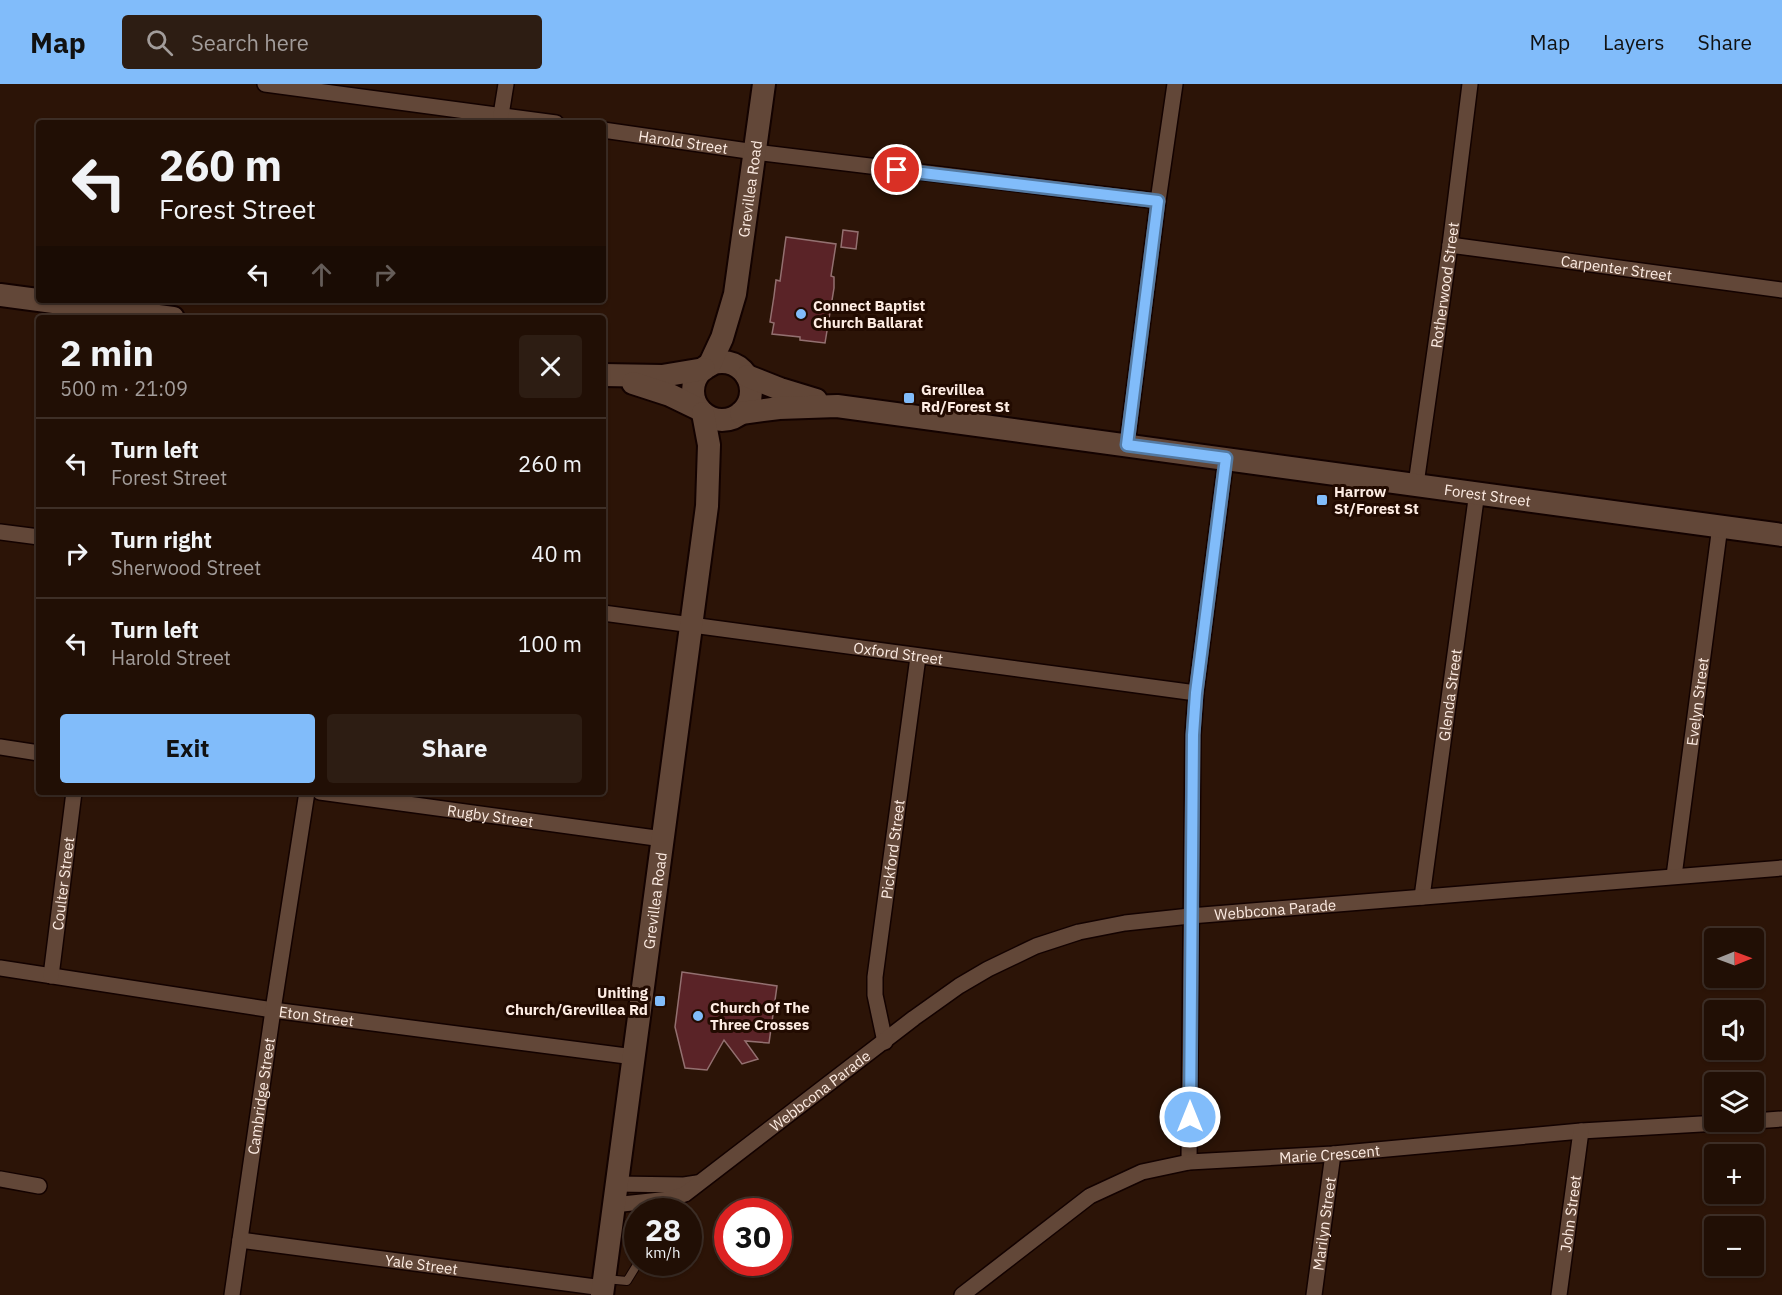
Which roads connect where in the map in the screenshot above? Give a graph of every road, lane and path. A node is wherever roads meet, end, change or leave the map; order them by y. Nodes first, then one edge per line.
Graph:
1 (265, 84) edge
2 (506, 84) edge
3 (764, 84) edge
4 (1175, 84) edge
5 (1470, 84) edge
6 (501, 115) junction
7 (535, 120) edge
8 (606, 130) edge
9 (755, 152) junction
10 (1158, 201) junction
11 (1450, 246) junction
12 (1782, 290) edge
13 (735, 294) junction
14 (0, 295) edge
15 (36, 300) edge
16 (53, 303) edge
17 (131, 315) edge
18 (707, 367) junction
19 (745, 373) junction
20 (607, 376) edge
21 (837, 406) junction
22 (701, 411) junction
23 (739, 415) junction
24 (1127, 445) junction
25 (1226, 458) junction
26 (1416, 484) junction
27 (1478, 492) junction
28 (707, 506) junction
29 (1720, 526) junction
30 (0, 532) edge
31 (1782, 535) edge
32 (36, 537) edge
33 (606, 613) edge
34 (692, 626) junction
35 (918, 657) junction
36 (1196, 693) junction
37 (0, 747) edge
38 (36, 753) edge
39 (74, 795) edge
40 (307, 795) edge
41 (342, 795) edge
42 (663, 839) junction
43 (1782, 868) edge
44 (1674, 876) junction
45 (1422, 897) junction
46 (1191, 916) junction
47 (0, 968) edge
48 (51, 976) junction
49 (273, 1010) junction
50 (885, 1042) junction
51 (633, 1057) junction
52 (1782, 1119) edge
53 (1764, 1120) edge
54 (1704, 1124) edge
55 (1581, 1131) junction
56 (1333, 1154) junction
57 (1190, 1162) junction
58 (0, 1179) edge
59 (39, 1186) dead end
60 (615, 1194) junction
61 (240, 1240) junction
62 (630, 1276) edge
63 (603, 1288) edge
64 (232, 1295) edge
65 (962, 1295) edge
66 (1314, 1295) edge
67 (1559, 1295) edge

1 - 6 street
2 - 6 street
3 - 9 street, Grevillea Road
4 - 10 street
5 - 11 street, Rotherwood Street
6 - 7 street
8 - 9 street, Harold Street
9 - 10 street, Harold Street
9 - 13 street, Grevillea Road
10 - 24 street
11 - 12 street, Carpenter Street
11 - 26 street, Rotherwood Street
13 - 18 street, Grevillea Road
13 - 19 street, Grevillea Road
14 - 15 street
16 - 17 street
18 - 19 street
18 - 20 street
18 - 22 street, Grevillea Road
19 - 21 street
19 - 23 street, Grevillea Road
20 - 22 street
21 - 23 street
21 - 24 street, Forest Street
22 - 23 street
22 - 28 street, Grevillea Road
23 - 28 street, Grevillea Road
24 - 25 street, Forest Street
25 - 26 street, Forest Street
25 - 36 street
26 - 27 street, Forest Street
27 - 29 street, Forest Street
27 - 45 street, Glenda Street
28 - 34 street, Grevillea Road
29 - 31 street, Forest Street
29 - 44 street, Evelyn Street
30 - 32 street
33 - 34 street, Oxford Street
34 - 35 street, Oxford Street
34 - 42 street, Grevillea Road
35 - 36 street, Oxford Street
35 - 50 street, Pickford Street
36 - 46 street
37 - 38 street
39 - 48 street, Coulter Street
40 - 49 street, Cambridge Street
41 - 42 street, Rugby Street
42 - 51 street, Grevillea Road
43 - 44 street, Webbcona Parade
44 - 45 street, Webbcona Parade
45 - 46 street, Webbcona Parade
46 - 50 street, Webbcona Parade
46 - 57 street
47 - 48 street, Eton Street
48 - 49 street, Eton Street
49 - 51 street, Eton Street
49 - 61 street, Cambridge Street
50 - 60 street, Webbcona Parade
51 - 60 street, Grevillea Road
52 - 53 street
54 - 55 street, Marie Crescent
55 - 56 street, Marie Crescent
55 - 67 street, John Street
56 - 57 street, Marie Crescent
56 - 66 street, Marilyn Street
57 - 65 street, Marie Crescent
58 - 59 street
60 - 63 street, Grevillea Road
61 - 63 street, Yale Street
61 - 64 street, Cambridge Street
62 - 63 lane

